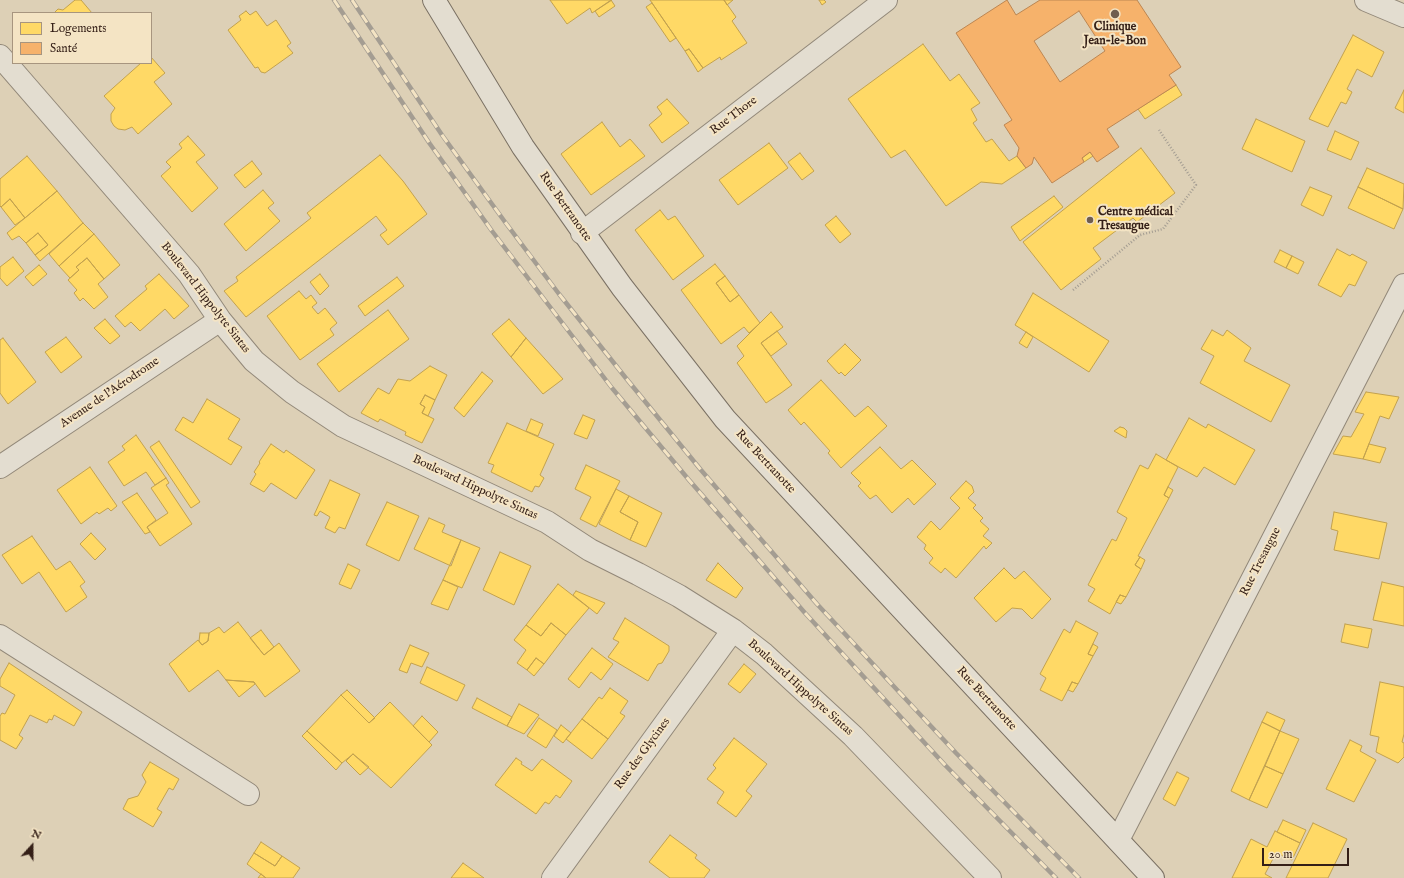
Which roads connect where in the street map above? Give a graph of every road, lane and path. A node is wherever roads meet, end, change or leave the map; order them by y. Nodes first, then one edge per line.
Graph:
1 (434, 0) edge
2 (886, 0) edge
3 (1366, 0) edge
4 (1404, 16) edge
5 (0, 56) edge
6 (1159, 130) dead end
7 (582, 232) junction
8 (1404, 285) edge
9 (1073, 290) dead end
10 (220, 320) junction
11 (0, 467) edge
12 (733, 630) junction
13 (0, 636) edge
14 (248, 794) dead end
15 (1118, 840) junction
16 (553, 878) edge
17 (990, 878) edge
18 (1153, 878) edge

1 - 7 street, Rue Bertranotte
2 - 7 street, Rue Thore
3 - 4 street
5 - 10 street, Boulevard Hippolyte Sintas
6 - 9 path
7 - 15 street, Rue Bertranotte
8 - 15 street, Rue Tresaugue
10 - 11 street, Avenue de l'Aérodrome
10 - 12 street, Boulevard Hippolyte Sintas
12 - 16 street, Rue des Glycines
12 - 17 street, Boulevard Hippolyte Sintas
13 - 14 street
15 - 18 street, Rue Bertranotte

